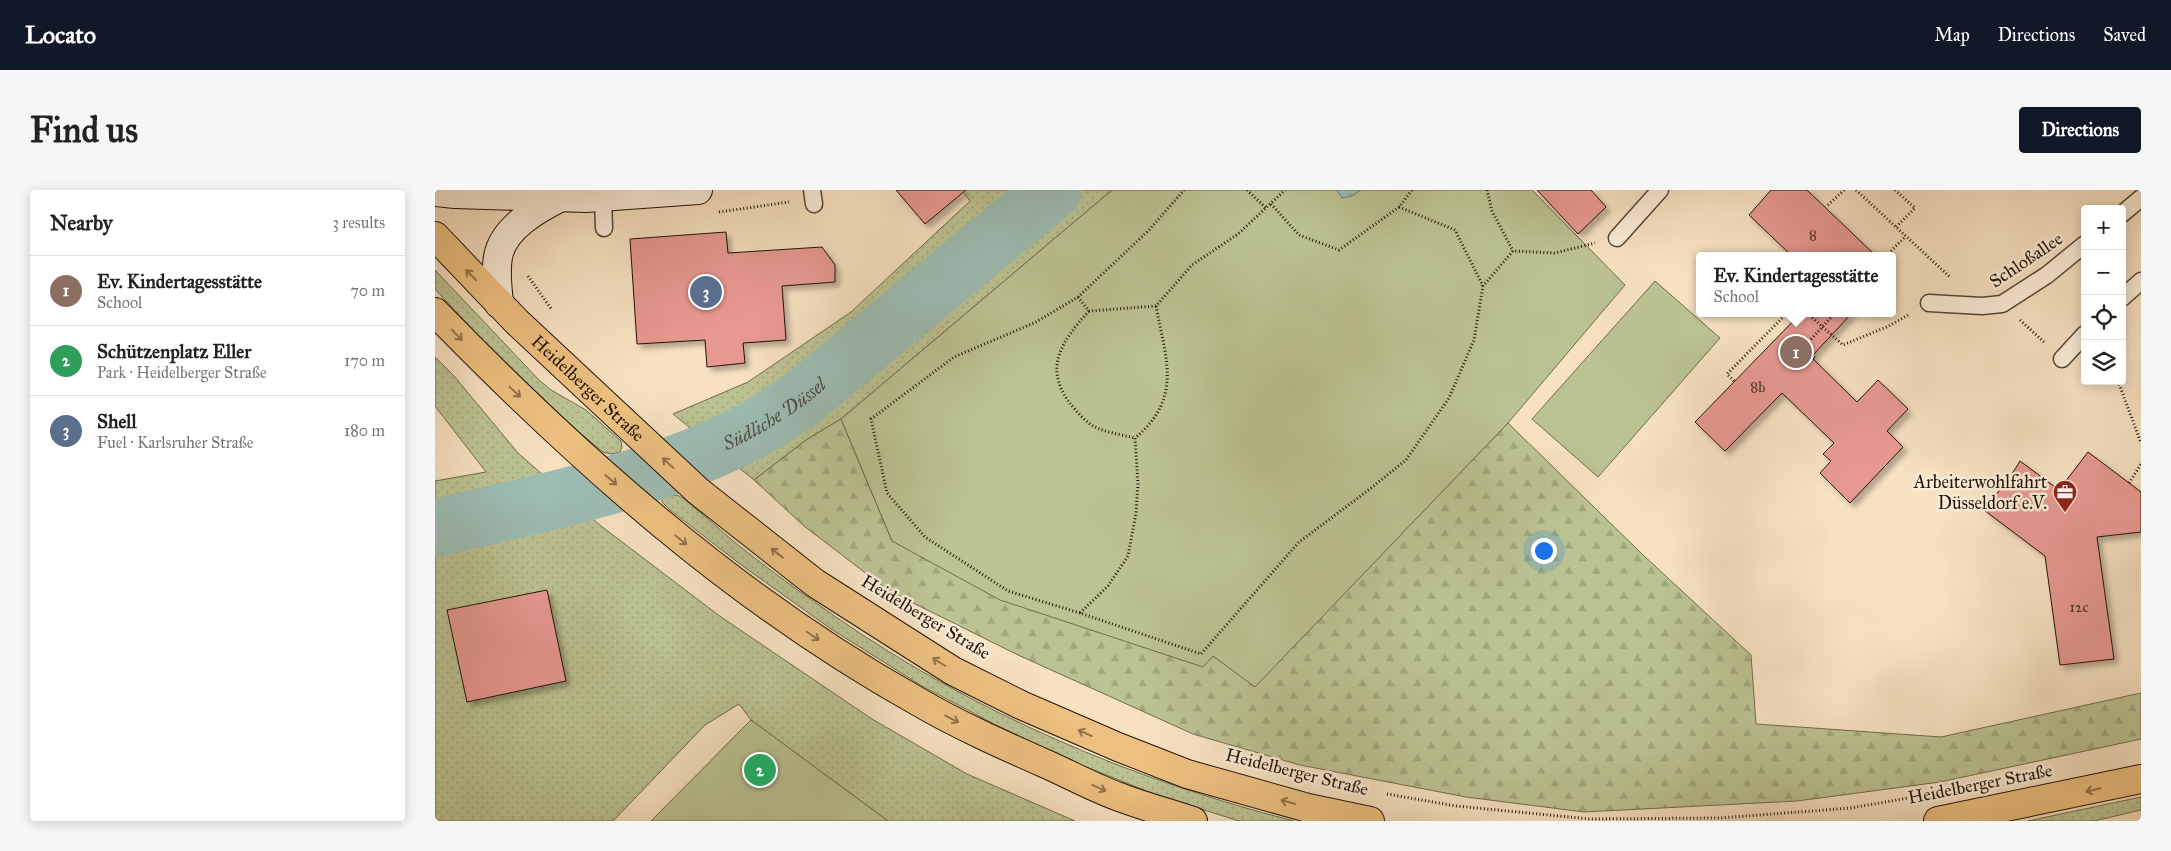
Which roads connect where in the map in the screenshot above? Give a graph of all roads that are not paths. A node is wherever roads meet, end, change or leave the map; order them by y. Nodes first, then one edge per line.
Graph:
1 (698, 190) edge
2 (1660, 190) edge
3 (435, 192) edge
4 (561, 197) junction
5 (603, 197) junction
6 (2141, 198) edge
7 (2126, 211) edge
8 (604, 228) dead end
9 (435, 236) edge
10 (1617, 238) road end
11 (2081, 247) edge
12 (2141, 281) edge
13 (2125, 295) edge
14 (1929, 303) road end
15 (499, 304) junction
16 (435, 312) edge
17 (2081, 338) edge
18 (2062, 359) road end
19 (2141, 780) edge
20 (1193, 821) edge
21 (1369, 821) edge
22 (1938, 821) edge

1 - 5 main road
2 - 10 lane
3 - 4 main road
4 - 5 main road
4 - 15 main road
5 - 8 lane
6 - 7 lane
15 -> 9 main road, Heidelberger Straße
11 - 14 lane, Schloßallee
12 - 13 lane
21 -> 15 main road, Heidelberger Straße
16 -> 20 main road
17 - 18 lane
19 -> 22 main road, Heidelberger Straße

